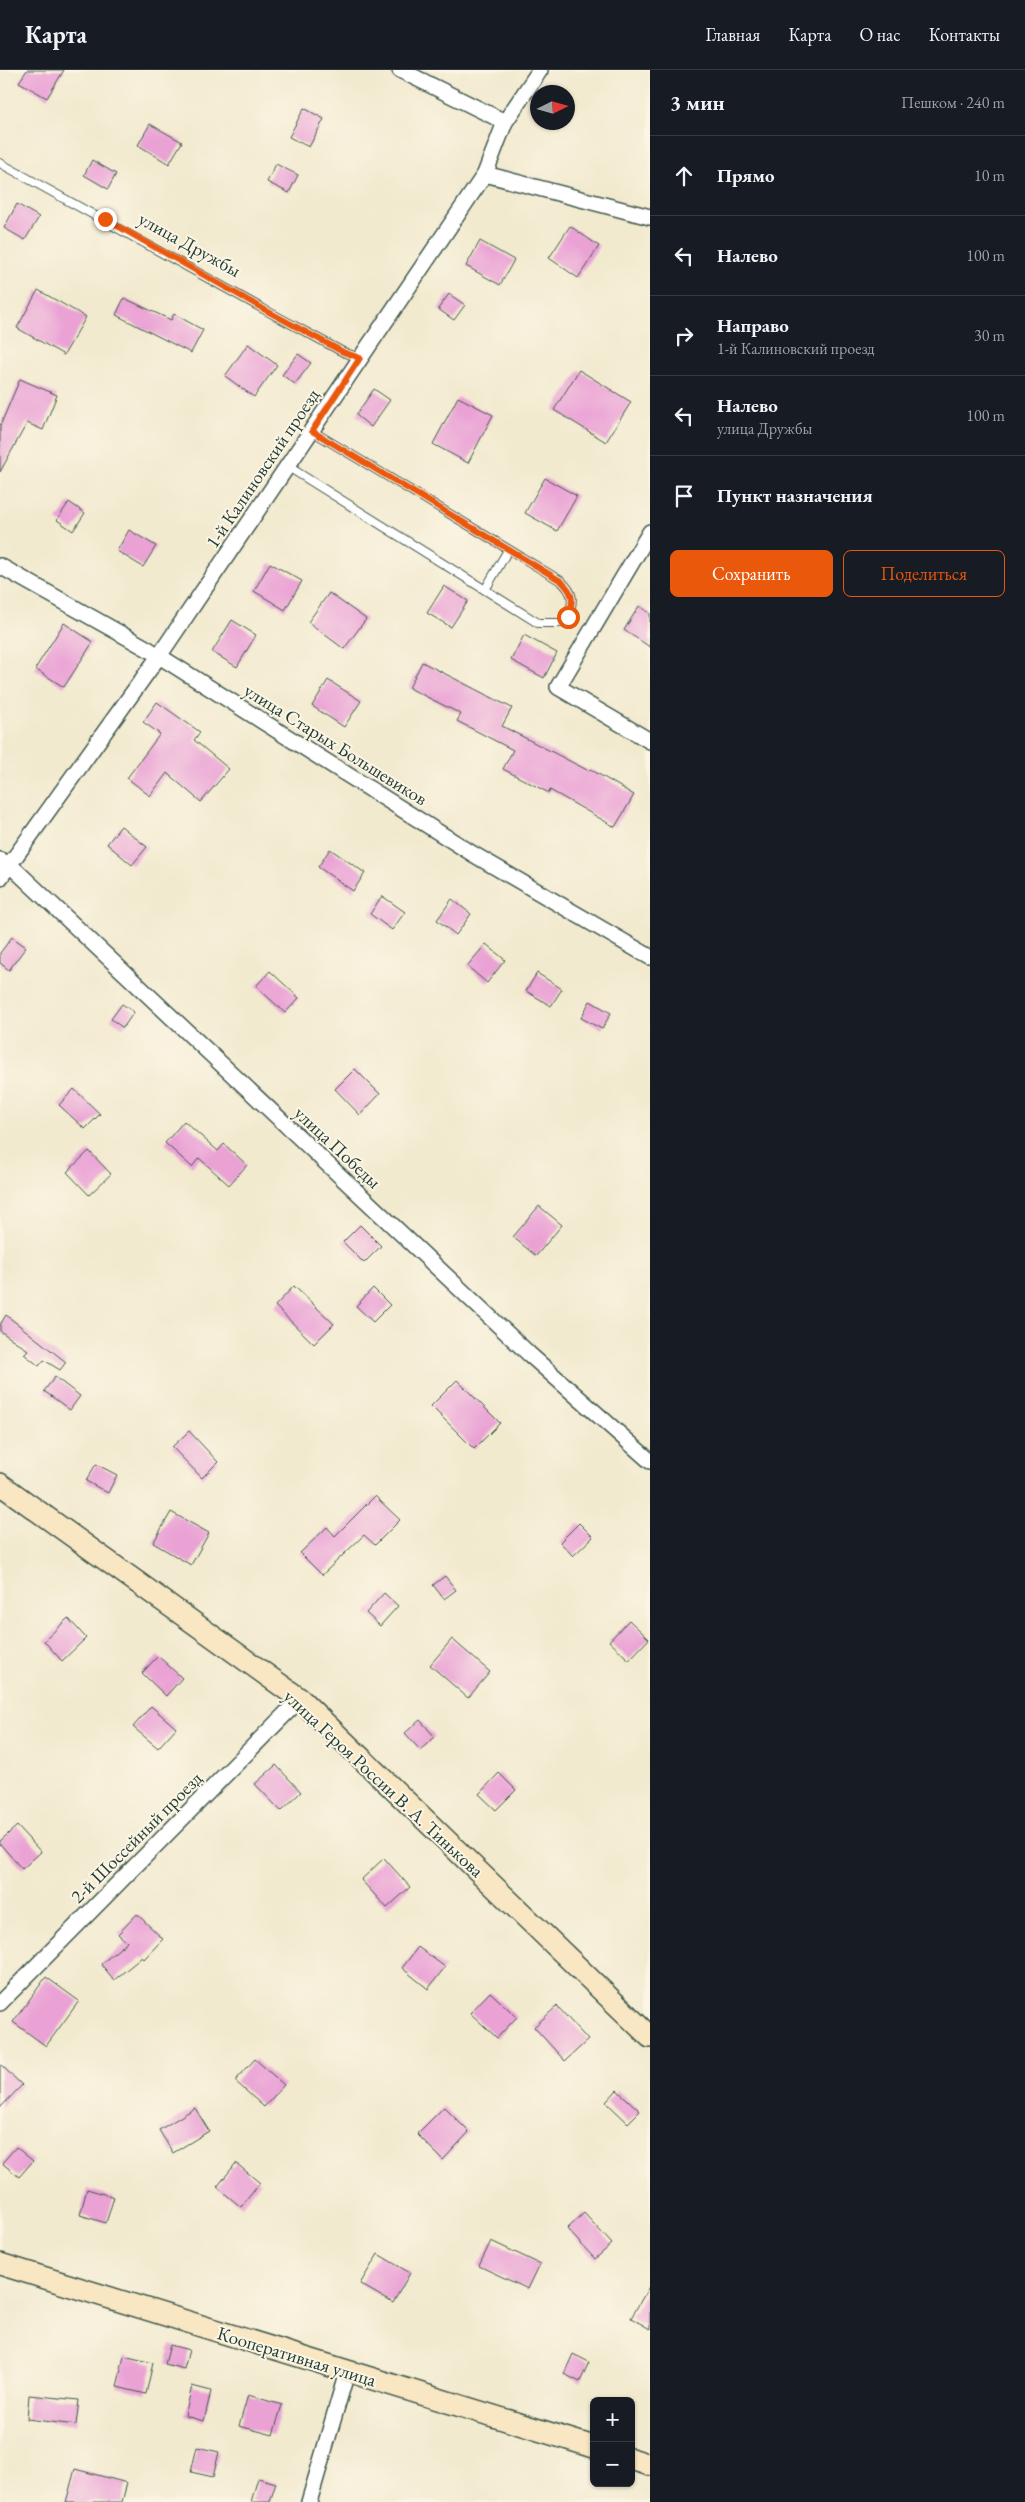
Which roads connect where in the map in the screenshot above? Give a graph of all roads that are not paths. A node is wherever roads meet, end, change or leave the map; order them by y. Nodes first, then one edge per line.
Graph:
1 (400, 70) edge
2 (540, 70) edge
3 (505, 122) junction
4 (0, 163) edge
5 (485, 174) junction
6 (650, 217) edge
7 (360, 358) junction
8 (312, 431) junction
9 (287, 466) junction
10 (650, 532) edge
11 (508, 550) junction
12 (0, 566) edge
13 (484, 590) junction
14 (159, 656) junction
15 (650, 741) edge
16 (5, 862) edge
17 (0, 878) edge
18 (650, 957) edge
19 (650, 1461) edge
20 (0, 1484) edge
21 (300, 1699) junction
22 (0, 2003) edge
23 (650, 2037) edge
24 (0, 2264) edge
25 (347, 2372) junction
26 (590, 2446) edge
27 (635, 2460) edge
28 (650, 2465) edge
29 (309, 2502) edge

1 - 3 street
2 - 3 street, 1-й Калиновский проезд
3 - 5 street, 1-й Калиновский проезд
4 - 7 lane, улица Дружбы
5 - 6 street
5 - 7 street, 1-й Калиновский проезд
7 - 8 street, 1-й Калиновский проезд
8 - 9 street, 1-й Калиновский проезд
8 - 11 lane
9 - 13 lane
9 - 14 street, 1-й Калиновский проезд
10 - 15 street
11 - 13 lane
11 - 13 lane
12 - 14 street, улица Старых Большевиков
14 - 16 street, 1-й Калиновский проезд
14 - 18 street, улица Старых Большевиков
16 - 17 street, 1-й Калиновский проезд
16 - 19 street, улица Победы
20 - 21 street, улица Героя России В. А. Тинькова
21 - 22 street, 2-й Шоссейный проезд
21 - 23 street, улица Героя России В. А. Тинькова
24 - 25 street, Кооперативная улица
25 - 26 street, Кооперативная улица
25 - 29 street
27 - 28 street

